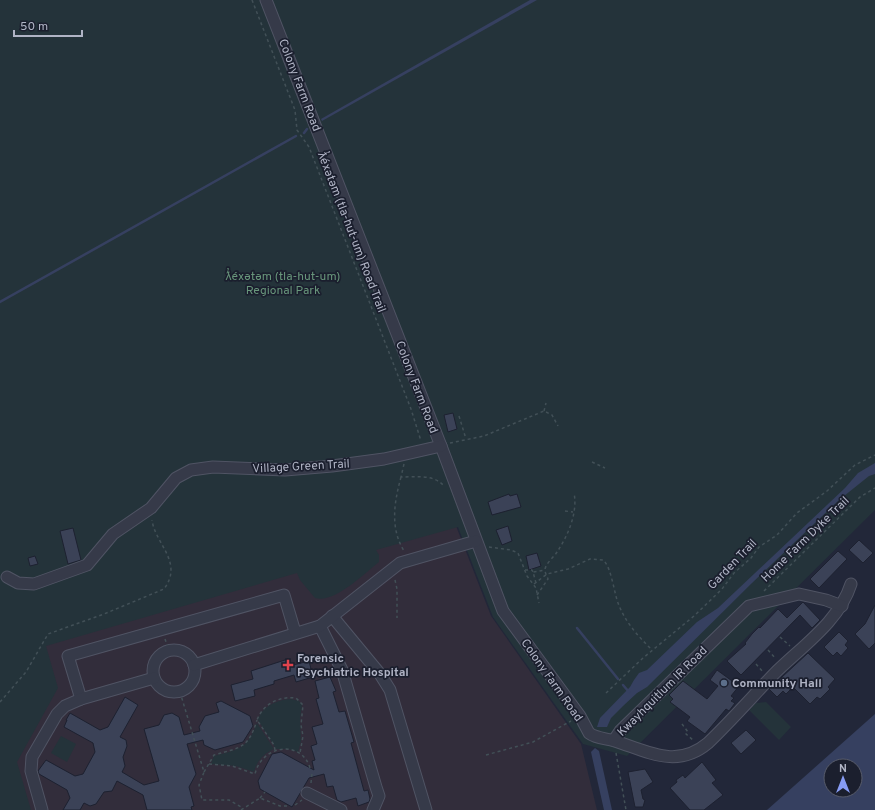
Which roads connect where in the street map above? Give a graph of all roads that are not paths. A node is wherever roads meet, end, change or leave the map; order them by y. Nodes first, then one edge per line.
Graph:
1 (266, 0) edge
2 (440, 446) junction
3 (480, 544) junction
4 (7, 577) dead end
5 (852, 584) dead end
6 (842, 606) junction
7 (332, 616) junction
8 (320, 626) junction
9 (296, 632) junction
10 (194, 665) junction
11 (154, 678) junction
12 (81, 699) junction
13 (614, 740) junction
14 (307, 793) dead end
15 (42, 810) edge
16 (341, 810) edge
17 (373, 810) edge
18 (426, 810) edge

1 - 2 street, Colony Farm Road
2 - 3 street, Colony Farm Road
2 - 4 street, Village Green Trail
3 - 7 street
3 - 13 street, Colony Farm Road
5 - 6 street, Kwayhquitlum IR Road
6 - 13 street, Kwayhquitlum IR Road
6 - 13 street, Kwayhquitlum IR Road
7 - 8 street
7 - 18 street
8 - 9 street
8 - 17 street
9 - 10 street
9 - 12 street
10 - 11 street
10 - 11 street
11 - 12 street
12 - 15 street
14 - 16 street

